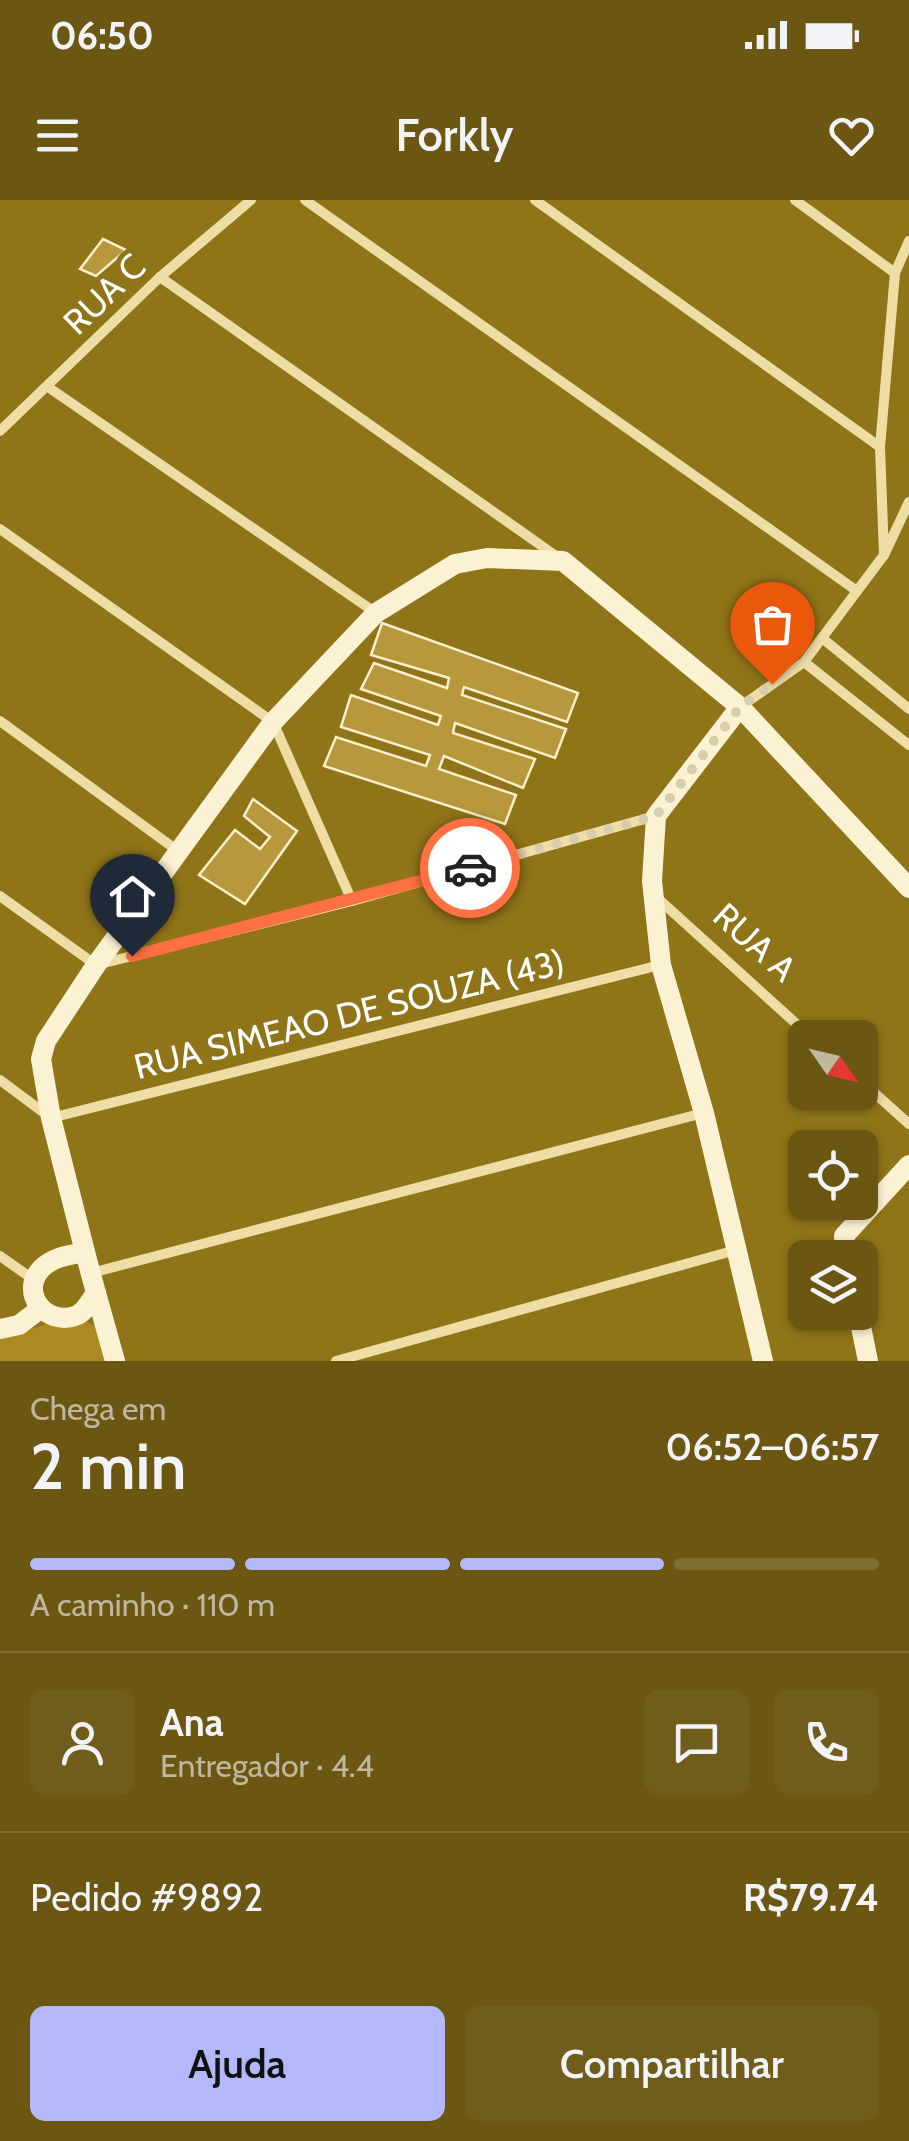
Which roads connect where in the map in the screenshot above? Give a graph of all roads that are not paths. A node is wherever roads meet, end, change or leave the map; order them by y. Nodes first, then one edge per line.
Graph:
1 (250, 200) edge
2 (305, 200) edge
3 (535, 200) edge
4 (795, 200) edge
5 (909, 241) edge
6 (896, 272) junction
7 (160, 276) junction
8 (48, 387) junction
9 (0, 431) edge
10 (880, 447) junction
11 (909, 502) edge
12 (0, 529) edge
13 (884, 555) junction
14 (563, 561) junction
15 (857, 591) junction
16 (376, 612) junction
17 (822, 638) junction
18 (804, 662) junction
19 (740, 707) junction
20 (909, 710) edge
21 (0, 721) edge
22 (273, 722) junction
23 (909, 745) edge
24 (656, 816) junction
25 (178, 851) junction
26 (909, 888) edge
27 (654, 895) junction
28 (0, 896) edge
29 (352, 901) junction
30 (96, 964) junction
31 (661, 964) junction
32 (792, 1020) edge
33 (0, 1080) edge
34 (878, 1096) edge
35 (704, 1113) junction
36 (51, 1118) junction
37 (909, 1124) edge
38 (909, 1165) edge
39 (844, 1240) edge
40 (737, 1250) junction
41 (0, 1256) edge
42 (90, 1273) junction
43 (34, 1280) junction
44 (40, 1309) junction
45 (0, 1329) edge
46 (862, 1330) edge
47 (114, 1361) edge
48 (336, 1361) edge
49 (763, 1361) edge
50 (868, 1361) edge

1 - 7 street, RUA C
2 - 15 street
3 - 10 street
4 - 6 street
5 - 6 street
6 - 10 street
7 - 8 street, RUA C
7 - 14 street
8 - 9 street, RUA C
8 - 16 street
10 - 13 street
11 - 13 street
12 - 22 street
13 - 15 street
14 - 16 street
14 - 19 street
15 - 17 street
16 - 22 street
17 - 18 street
17 - 20 street
18 - 19 street
18 - 23 street
19 - 24 street
19 - 26 street
21 - 25 street
22 - 25 street
22 - 29 street
24 - 27 street
24 - 29 street
25 - 30 street
27 - 31 street
27 - 32 street, RUA A
28 - 30 street
29 - 30 street
30 - 36 street
31 - 35 street
31 - 36 street, RUA SIMEAO DE SOUZA (43)
33 - 36 street
34 - 37 street
35 - 40 street
35 - 42 street
36 - 42 street
38 - 39 street
40 - 48 street
40 - 49 street
41 - 43 street
42 - 43 street
42 - 44 street
42 - 47 street
43 - 44 street
44 - 45 street
46 - 50 street

